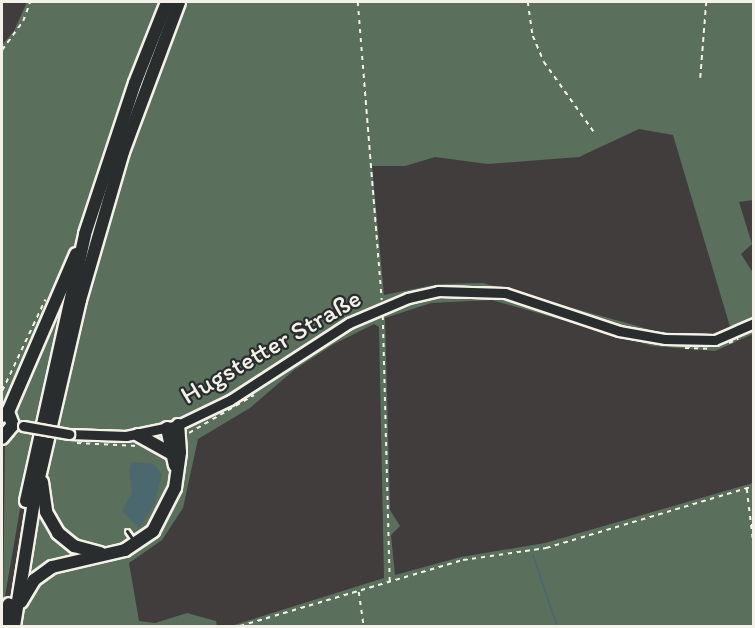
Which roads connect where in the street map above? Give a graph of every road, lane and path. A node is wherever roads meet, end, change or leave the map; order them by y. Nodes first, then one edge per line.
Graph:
1 (30, 2) edge
2 (167, 2) edge
3 (179, 2) edge
4 (358, 2) edge
5 (528, 2) edge
6 (706, 2) edge
7 (2, 50) edge
8 (700, 78) dead end
9 (594, 132) dead end
10 (85, 234) junction
11 (45, 299) dead end
12 (383, 308) junction
13 (753, 317) edge
14 (750, 325) edge
15 (2, 391) edge
16 (11, 421) edge
17 (173, 427) junction
18 (138, 435) junction
19 (2, 438) edge
20 (172, 454) junction
21 (40, 472) junction
22 (177, 472) junction
23 (753, 486) edge
24 (747, 488) junction
25 (127, 531) dead end
26 (137, 545) junction
27 (753, 548) edge
28 (107, 555) junction
29 (390, 582) junction
30 (359, 591) junction
31 (16, 611) junction
32 (5, 627) edge
33 (14, 627) edge
34 (240, 627) edge
35 (364, 627) edge

1 - 7 path
2 - 10 highway
3 - 21 highway
4 - 12 path
5 - 9 path
6 - 8 path
10 - 16 highway
10 - 32 highway
11 - 15 path
12 - 14 street, Hugstetter Straße
12 - 17 street, Hugstetter Straße
12 - 29 path
13 - 14 street, Hugstetter Straße
16 - 18 street, Hugstetter Straße, bridge
16 - 19 highway
17 - 18 street, Hugstetter Straße
17 - 20 highway
17 - 22 highway
18 - 20 highway
20 - 22 highway
21 - 28 highway
21 - 31 highway
22 - 26 highway
23 - 24 path
24 - 27 path
24 - 29 path
25 - 26 lane
26 - 28 highway
28 - 31 highway
29 - 30 path
30 - 34 path
30 - 35 path
31 - 33 highway

